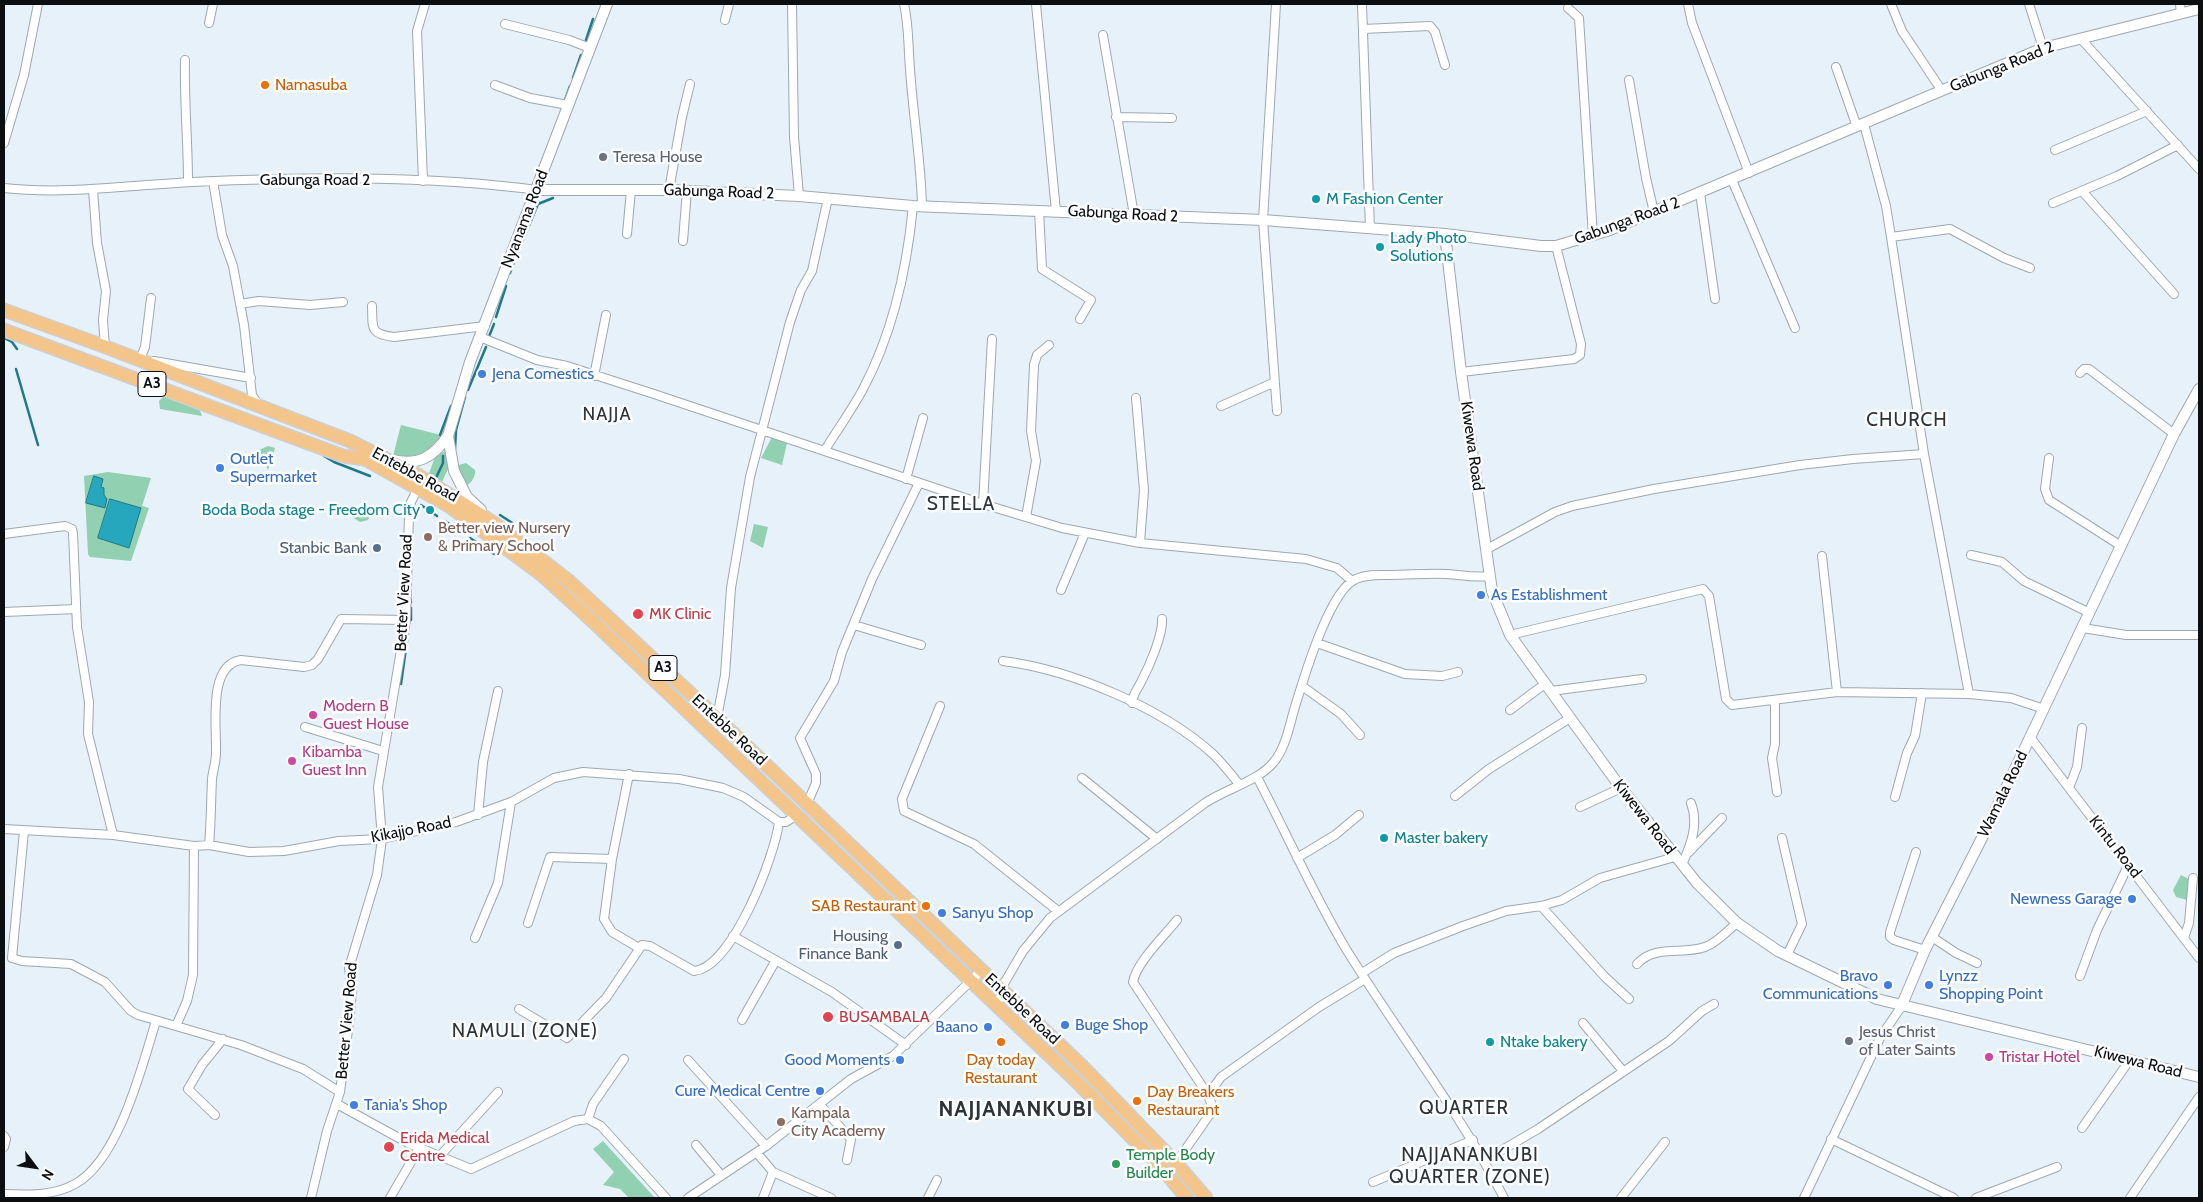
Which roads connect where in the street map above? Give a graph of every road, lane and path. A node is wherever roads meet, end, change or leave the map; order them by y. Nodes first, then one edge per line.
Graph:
1 (38, 4) edge
2 (213, 4) edge
3 (425, 4) edge
4 (607, 4) edge
5 (729, 4) edge
6 (792, 4) edge
7 (904, 4) edge
8 (1036, 4) edge
9 (1276, 4) edge
10 (1362, 4) edge
11 (1688, 4) edge
12 (1891, 4) edge
13 (2028, 4) edge
14 (1568, 8) dead end
15 (2180, 8) edge
16 (2199, 10) edge
17 (725, 20) dead end
18 (209, 23) dead end
19 (506, 24) dead end
20 (1363, 29) junction
21 (1103, 35) dead end
22 (2081, 39) junction
23 (590, 48) junction
24 (2043, 48) junction
25 (185, 60) dead end
26 (1445, 65) dead end
27 (1836, 67) dead end
28 (1629, 80) dead end
29 (690, 84) dead end
30 (495, 86) dead end
31 (1942, 91) junction
32 (568, 105) junction
33 (2147, 111) junction
34 (1116, 117) junction
35 (1172, 118) dead end
36 (1860, 126) junction
37 (4, 143) edge
38 (2178, 145) junction
39 (2055, 150) dead end
40 (2199, 169) edge
41 (1749, 173) junction
42 (1732, 180) junction
43 (213, 181) junction
44 (423, 181) junction
45 (188, 182) junction
46 (4, 188) edge
47 (93, 190) junction
48 (537, 190) junction
49 (631, 190) junction
50 (669, 190) junction
51 (687, 190) junction
52 (2082, 190) junction
53 (1700, 193) junction
54 (799, 196) junction
55 (828, 198) junction
56 (2052, 203) dead end
57 (917, 206) junction
58 (1039, 210) junction
59 (1056, 211) junction
60 (1654, 212) junction
61 (1134, 214) junction
62 (1262, 220) junction
63 (1370, 229) junction
64 (627, 234) dead end
65 (1445, 234) junction
66 (1593, 236) junction
67 (1891, 237) junction
68 (683, 241) dead end
69 (1556, 246) junction
70 (2030, 268) dead end
71 (2174, 294) dead end
72 (151, 298) dead end
73 (1715, 299) dead end
74 (343, 302) dead end
75 (240, 304) junction
76 (372, 306) dead end
77 (4, 310) edge
78 (606, 315) dead end
79 (1080, 319) dead end
80 (484, 326) junction
81 (1795, 328) dead end
82 (4, 330) edge
83 (480, 337) junction
84 (992, 339) dead end
85 (1049, 345) dead end
86 (105, 347) junction
87 (126, 355) junction
88 (140, 359) junction
89 (1461, 372) junction
90 (2080, 373) dead end
91 (594, 376) junction
92 (251, 378) junction
93 (1275, 382) junction
94 (2199, 389) edge
95 (1136, 398) dead end
96 (258, 404) junction
97 (1221, 406) dead end
98 (1277, 411) dead end
99 (923, 418) dead end
100 (762, 428) junction
101 (2174, 434) junction
102 (448, 436) junction
103 (825, 450) junction
104 (1924, 454) junction
105 (386, 458) junction
106 (2049, 458) dead end
107 (906, 478) junction
108 (919, 483) junction
109 (418, 488) junction
110 (984, 504) junction
111 (1026, 517) junction
112 (494, 523) junction
113 (1085, 533) junction
114 (4, 534) edge
115 (1140, 543) junction
116 (2121, 546) junction
117 (1487, 549) junction
118 (1971, 555) dead end
119 (1822, 556) dead end
120 (1489, 576) junction
121 (1352, 581) junction
122 (1061, 590) dead end
123 (76, 610) junction
124 (4, 612) edge
125 (2090, 613) junction
126 (406, 620) junction
127 (1162, 620) dead end
128 (854, 625) junction
129 (2083, 628) junction
130 (1510, 635) junction
131 (2199, 636) edge
132 (1317, 643) junction
133 (921, 645) dead end
134 (1004, 661) dead end
135 (1458, 672) dead end
136 (1642, 679) dead end
137 (1302, 686) junction
138 (1549, 687) junction
139 (498, 691) dead end
140 (1837, 692) junction
141 (1922, 693) junction
142 (1969, 694) junction
143 (1774, 700) junction
144 (1132, 703) junction
145 (940, 706) dead end
146 (2044, 709) junction
147 (1510, 710) dead end
148 (717, 718) junction
149 (1570, 718) junction
150 (305, 727) dead end
151 (2082, 728) dead end
152 (1360, 735) dead end
153 (2030, 737) junction
154 (383, 751) junction
155 (629, 774) junction
156 (1257, 777) junction
157 (1082, 778) dead end
158 (1238, 784) junction
159 (1621, 788) junction
160 (2069, 788) junction
161 (1776, 792) dead end
162 (1455, 796) dead end
163 (1895, 797) dead end
164 (511, 802) junction
165 (1691, 802) dead end
166 (807, 804) junction
167 (1580, 807) dead end
168 (478, 815) junction
169 (797, 815) junction
170 (1359, 815) dead end
171 (1722, 818) dead end
172 (779, 822) junction
173 (4, 829) edge
174 (24, 831) junction
175 (113, 835) junction
176 (1782, 838) dead end
177 (382, 839) junction
178 (1157, 839) junction
179 (209, 844) junction
180 (194, 846) junction
181 (1916, 852) dead end
182 (1687, 855) junction
183 (1675, 856) junction
184 (1297, 858) junction
185 (612, 859) junction
186 (1682, 865) junction
187 (2128, 866) junction
188 (2193, 878) dead end
189 (1541, 906) junction
190 (1058, 912) junction
191 (1177, 920) dead end
192 (528, 923) dead end
193 (1737, 923) junction
194 (733, 936) junction
195 (1932, 937) junction
196 (475, 938) dead end
197 (2184, 938) junction
198 (640, 948) junction
199 (1925, 950) junction
200 (1787, 955) junction
201 (2199, 958) edge
202 (776, 960) junction
203 (1977, 963) dead end
204 (1638, 964) dead end
205 (981, 971) junction
206 (1364, 976) junction
207 (2080, 976) dead end
208 (970, 982) junction
209 (1005, 992) junction
210 (1629, 999) dead end
211 (1714, 1004) dead end
212 (994, 1005) junction
213 (1901, 1007) junction
214 (519, 1009) dead end
215 (742, 1020) dead end
216 (156, 1021) junction
217 (1583, 1023) dead end
218 (176, 1026) junction
219 (223, 1038) junction
220 (906, 1045) junction
221 (624, 1060) dead end
222 (688, 1060) dead end
223 (2129, 1061) junction
224 (1623, 1071) junction
225 (2199, 1077) edge
226 (340, 1092) junction
227 (498, 1092) dead end
228 (1208, 1095) junction
229 (2199, 1097) edge
230 (338, 1104) junction
231 (820, 1106) junction
232 (215, 1116) dead end
233 (588, 1119) junction
234 (2082, 1128) dead end
235 (4, 1136) edge
236 (1831, 1139) junction
237 (1472, 1140) junction
238 (1665, 1142) dead end
239 (696, 1145) dead end
240 (766, 1146) junction
241 (4, 1147) edge
242 (419, 1148) junction
243 (757, 1153) junction
244 (439, 1157) junction
245 (847, 1160) dead end
246 (1485, 1160) junction
247 (1176, 1163) junction
248 (2057, 1167) dead end
249 (774, 1172) junction
250 (722, 1175) junction
251 (937, 1180) dead end
252 (1372, 1182) dead end
253 (4, 1194) edge
254 (311, 1198) edge
255 (390, 1198) edge
256 (666, 1198) edge
257 (688, 1198) edge
258 (763, 1198) edge
259 (831, 1198) edge
260 (928, 1198) edge
261 (1187, 1198) edge
262 (1206, 1198) edge
263 (1504, 1198) edge
264 (1621, 1198) edge
265 (1804, 1198) edge
266 (1954, 1198) edge
267 (1976, 1198) edge
268 (2130, 1198) edge

1 - 37 street
2 - 18 street
3 - 44 street
4 - 23 street, Nyanama Road
5 - 17 street
6 - 54 street
7 - 57 street
8 - 59 street
9 - 62 street
10 - 20 street
11 - 41 street
12 - 31 street
13 - 24 street
14 - 66 street
15 - 16 street, Gabunga Road 2
15 - 22 street, Gabunga Road 2
19 - 23 street
20 - 26 street
20 - 63 street
21 - 34 street
22 - 24 street, Gabunga Road 2
22 - 33 street
23 - 32 street, Nyanama Road
24 - 31 street, Gabunga Road 2
25 - 45 street
27 - 36 street
28 - 60 street
29 - 50 street
30 - 32 street
31 - 36 street, Gabunga Road 2
32 - 48 street, Nyanama Road
33 - 38 street
33 - 39 street
34 - 35 street
34 - 61 street
36 - 41 street, Gabunga Road 2
36 - 67 street
38 - 40 street
38 - 52 street
41 - 42 street, Gabunga Road 2
42 - 53 street, Gabunga Road 2
42 - 81 street
43 - 44 street, Gabunga Road 2
43 - 45 street, Gabunga Road 2
43 - 75 street
44 - 48 street, Gabunga Road 2
45 - 47 street, Gabunga Road 2
46 - 47 street, Gabunga Road 2
47 - 86 street
48 - 49 street, Gabunga Road 2
48 - 80 street, Nyanama Road
49 - 50 street, Gabunga Road 2
49 - 64 street
50 - 51 street, Gabunga Road 2
51 - 54 street, Gabunga Road 2
51 - 68 street
52 - 56 street
52 - 71 street
53 - 60 street, Gabunga Road 2
53 - 73 street
54 - 55 street, Gabunga Road 2
55 - 57 street, Gabunga Road 2
55 - 100 street
57 - 58 street, Gabunga Road 2
57 - 103 street
58 - 59 street, Gabunga Road 2
58 - 79 street
59 - 61 street, Gabunga Road 2
60 - 66 street, Gabunga Road 2
61 - 62 street, Gabunga Road 2
62 - 63 street, Gabunga Road 2
62 - 93 street
63 - 65 street, Gabunga Road 2
65 - 69 street, Gabunga Road 2
65 - 89 street, Kiwewa Road
66 - 69 street, Gabunga Road 2
67 - 70 street
67 - 104 street
69 - 89 street
72 - 88 street
74 - 75 street
75 - 92 street
76 - 80 street
77 - 86 main road, Entebbe Road / A3
78 - 91 street
80 - 83 street, Nyanama Road
82 - 109 main road, Entebbe Road / A3
83 - 91 street
83 - 102 street, Nyanama Road
84 - 110 street
85 - 111 street
86 - 87 main road, Entebbe Road / A3
87 - 88 street
87 - 96 main road, Entebbe Road / A3
88 - 92 street
89 - 117 street, Kiwewa Road
90 - 101 street
91 - 100 street
92 - 96 street
93 - 97 street
93 - 98 street
94 - 101 street, Wamala Road
95 - 115 street
96 - 105 main road, Entebbe Road / A3
99 - 107 street
100 - 103 street
100 - 148 street
101 - 116 street, Wamala Road
102 - 105 street, Nyanama Road
102 - 112 street, Nyanama Road
103 - 107 street
104 - 117 street
104 - 142 street
105 - 112 main road, Entebbe Road / A3
106 - 116 street
107 - 108 street
108 - 110 street
108 - 128 street
109 - 126 street, Better View Road
109 - 169 main road, Entebbe Road / A3
110 - 111 street
111 - 113 street
112 - 148 main road, Entebbe Road / A3
113 - 115 street
113 - 122 street
114 - 123 street
115 - 121 street
116 - 125 street, Wamala Road
117 - 120 street, Kiwewa Road
118 - 125 street
119 - 140 street
120 - 121 street
120 - 130 street, Kiwewa Road
121 - 132 street
123 - 124 street
123 - 175 street
125 - 129 street, Wamala Road
126 - 154 street, Better View Road
126 - 179 street
127 - 144 street
128 - 133 street
128 - 166 street
129 - 131 street
129 - 146 street, Wamala Road
130 - 138 street, Kiwewa Road
130 - 143 street
132 - 135 street
132 - 137 street
134 - 144 street
136 - 138 street
137 - 152 street
137 - 156 street
138 - 147 street
138 - 149 street, Kiwewa Road
139 - 168 street
140 - 141 street
140 - 143 street
141 - 142 street
141 - 163 street
142 - 146 street
143 - 161 street
144 - 158 street
145 - 190 street
146 - 153 street, Wamala Road
148 - 166 main road, Entebbe Road / A3
149 - 159 street, Kiwewa Road
149 - 162 street
150 - 154 street
151 - 160 street
153 - 160 street, Kintu Road
153 - 195 street, Wamala Road
154 - 177 street, Better View Road
155 - 164 street, Kikajjo Road
155 - 172 street, Kikajjo Road
155 - 185 street
156 - 158 street
156 - 184 street
157 - 178 street
158 - 178 street
159 - 167 street
159 - 183 street, Kiwewa Road
160 - 187 street, Kintu Road
164 - 168 street, Kikajjo Road
164 - 196 street
165 - 182 street
166 - 205 main road, Entebbe Road / A3
168 - 177 street, Kikajjo Road
169 - 172 street
169 - 208 main road, Entebbe Road / A3
170 - 184 street
171 - 182 street
172 - 194 street
173 - 174 street, Kikajjo Road
174 - 175 street, Kikajjo Road
174 - 216 street
175 - 180 street, Kikajjo Road
176 - 200 street
177 - 179 street, Kikajjo Road
177 - 226 street, Better View Road
178 - 190 street
179 - 180 street, Kikajjo Road
180 - 218 street
181 - 199 street
182 - 186 street
183 - 186 street, Kiwewa Road
183 - 189 street
184 - 206 street
185 - 192 street
185 - 198 street
186 - 193 street, Kiwewa Road
187 - 197 street, Kintu Road
187 - 207 street
188 - 197 street
189 - 206 street
189 - 210 street
190 - 209 street
191 - 228 street
193 - 200 street, Kiwewa Road
193 - 204 street
194 - 198 street
194 - 202 street
195 - 199 street, Wamala Road
195 - 203 street
197 - 201 street, Kintu Road
198 - 214 street
199 - 213 street, Wamala Road
200 - 213 street, Kiwewa Road
202 - 215 street
202 - 220 street
205 - 208 street
205 - 209 main road, Entebbe Road / A3
206 - 228 street
206 - 237 street
208 - 212 main road, Entebbe Road / A3
208 - 220 street
209 - 212 street
209 - 247 main road, Entebbe Road / A3
211 - 224 street
212 - 261 main road, Entebbe Road / A3
213 - 223 street, Kiwewa Road
213 - 236 street, Wamala Road
216 - 218 street
216 - 253 street
217 - 224 street
218 - 219 street
219 - 226 street
219 - 232 street
220 - 231 street
221 - 233 street
222 - 240 street
223 - 225 street, Kiwewa Road
223 - 234 street
224 - 246 street
226 - 230 street, Better View Road
227 - 244 street
228 - 247 street
229 - 268 street
230 - 242 street
230 - 254 street, Better View Road
231 - 240 street
231 - 245 street
233 - 244 street
233 - 256 street
235 - 241 street
236 - 265 street, Wamala Road
236 - 266 street
237 - 246 street
237 - 252 street
238 - 264 street
239 - 250 street
240 - 243 street
242 - 244 street
242 - 255 street
243 - 249 street
243 - 250 street
246 - 263 street
247 - 262 main road, Entebbe Road / A3
248 - 267 street
249 - 258 street
249 - 259 street
250 - 257 street
251 - 260 street

